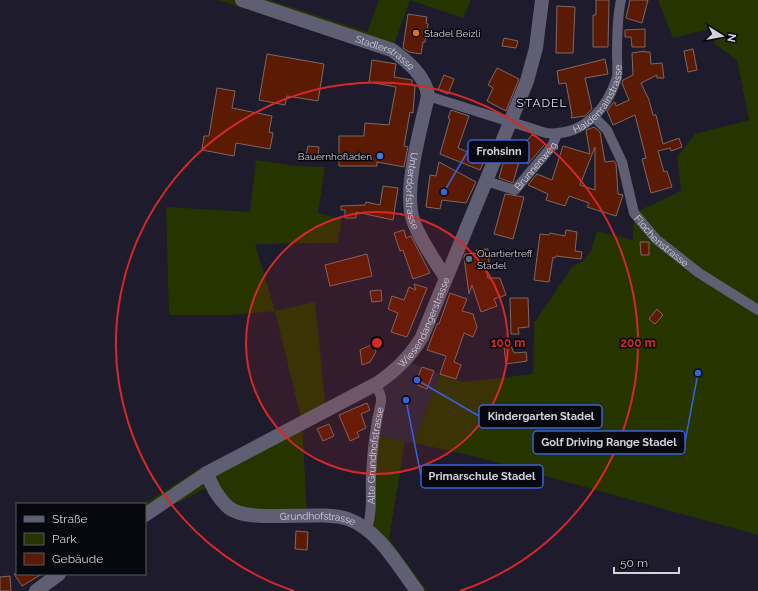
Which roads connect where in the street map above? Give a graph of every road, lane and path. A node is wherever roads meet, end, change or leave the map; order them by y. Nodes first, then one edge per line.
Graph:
1 (242, 0) edge
2 (542, 0) edge
3 (621, 0) edge
4 (428, 96) junction
5 (595, 118) junction
6 (511, 122) junction
7 (557, 134) junction
8 (486, 181) junction
9 (446, 278) junction
10 (758, 310) edge
11 (376, 384) junction
12 (207, 473) junction
13 (146, 514) edge
14 (367, 528) junction
15 (58, 575) edge
16 (36, 591) edge
17 (417, 591) edge

1 - 4 main road, Stadlerstrasse
2 - 6 main road, Wiesendangerstrasse
3 - 5 street, Haldenrainstrasse
4 - 6 street
4 - 9 main road, Unterdorfstrasse
5 - 7 street, Haldenrainstrasse
5 - 10 street, Flochenstrasse
6 - 7 street, Haldenrainstrasse
6 - 8 main road, Wiesendangerstrasse
7 - 8 street, Brunnenweg
8 - 9 main road, Wiesendangerstrasse
9 - 11 main road, Wiesendangerstrasse
11 - 12 main road, Wiesendangerstrasse
11 - 14 street, Alte Grundhofstrasse
12 - 13 main road, Wiesendangerstrasse
12 - 14 main road, Grundhofstrasse
14 - 17 main road, Grundhofstrasse
15 - 16 main road

